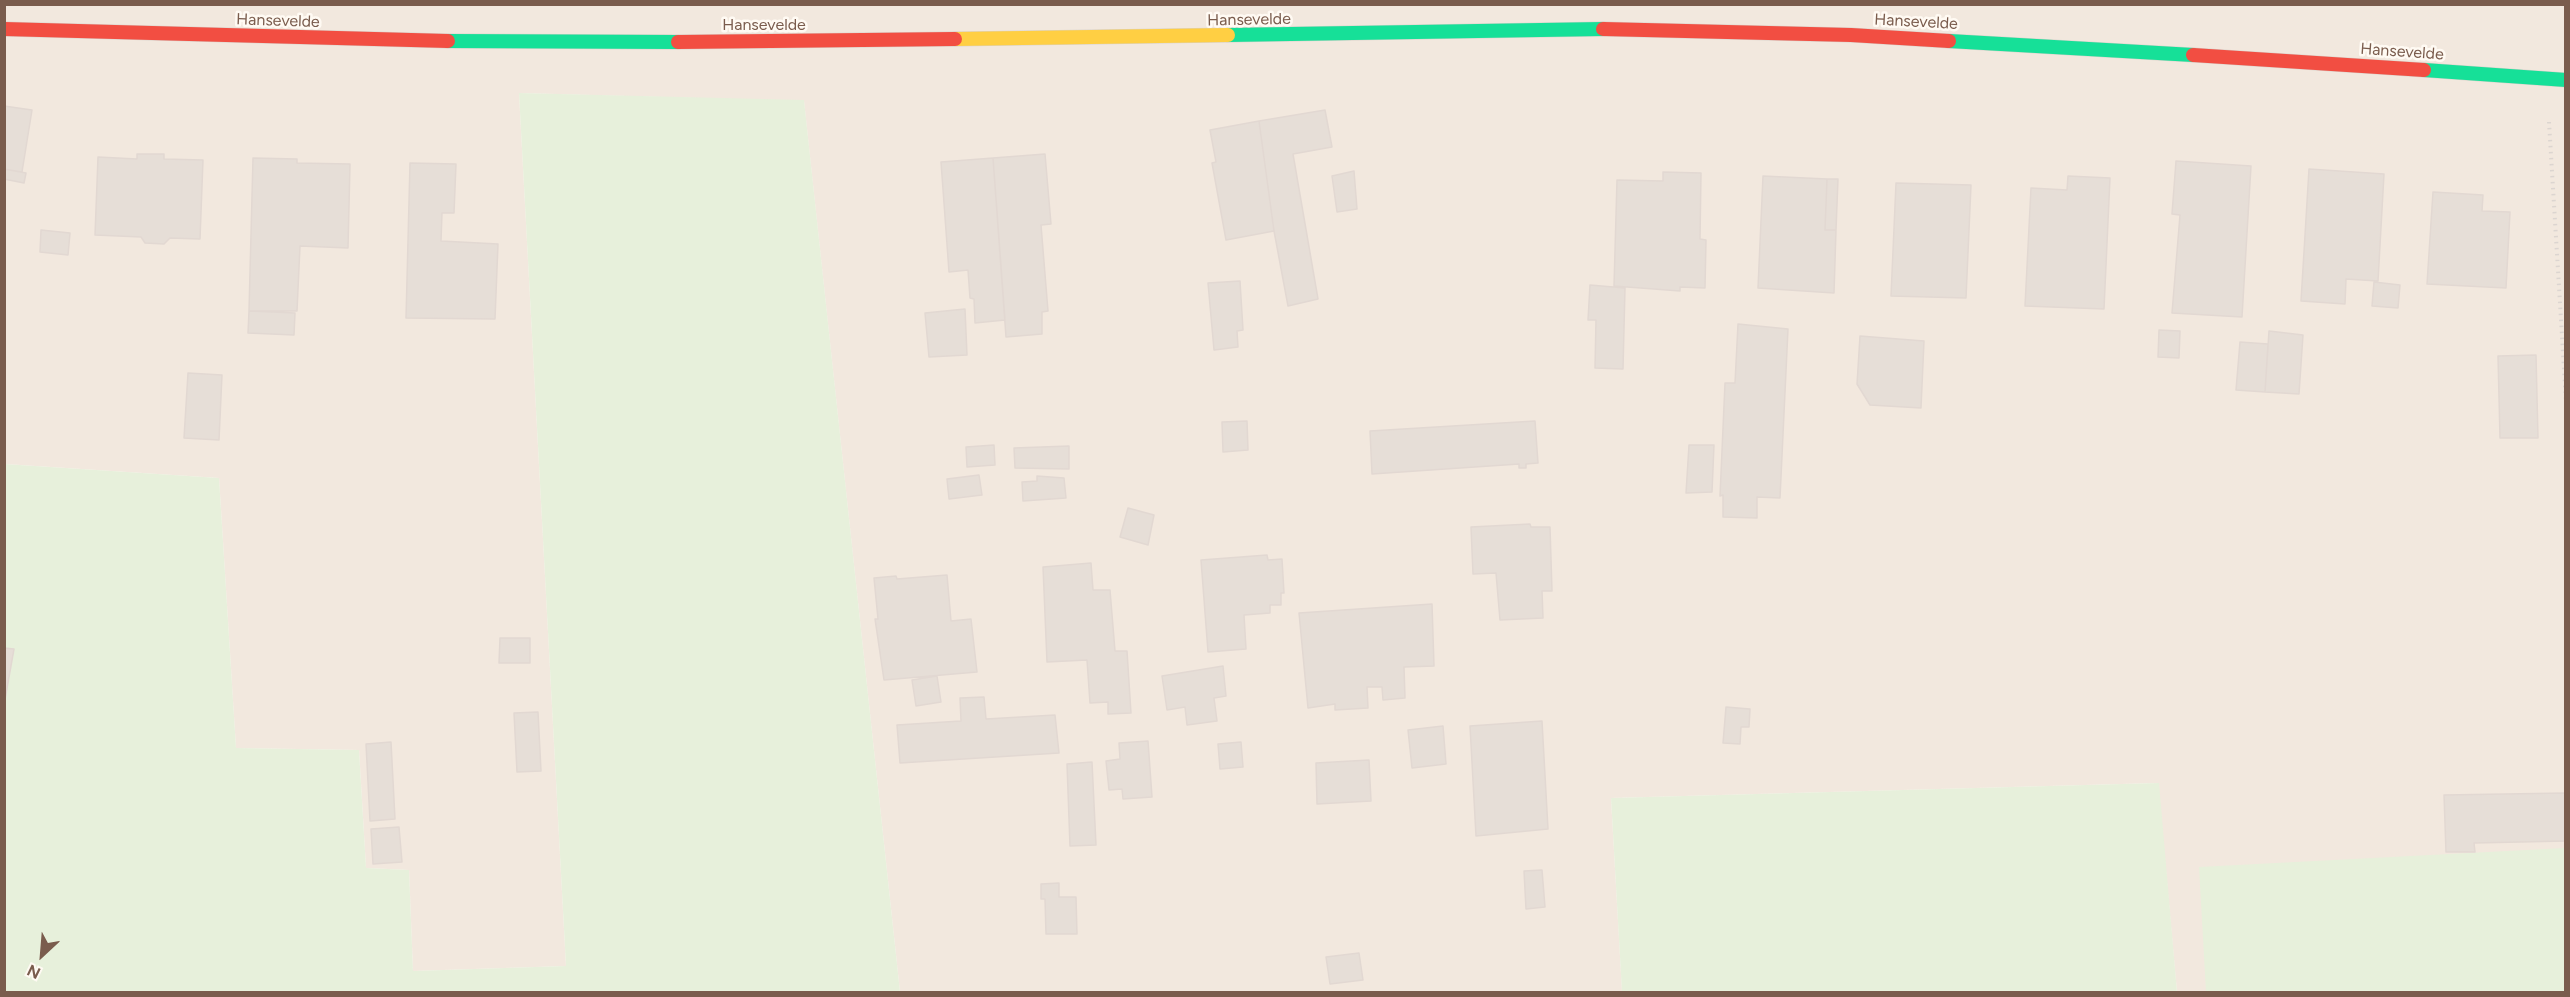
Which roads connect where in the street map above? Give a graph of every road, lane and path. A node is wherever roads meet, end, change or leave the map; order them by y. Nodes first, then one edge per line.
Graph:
1 (4, 29) edge
2 (2547, 79) junction
3 (2565, 80) edge
4 (2565, 402) edge

1 - 2 street, Hansevelde
2 - 3 street, Hansevelde
2 - 4 path

